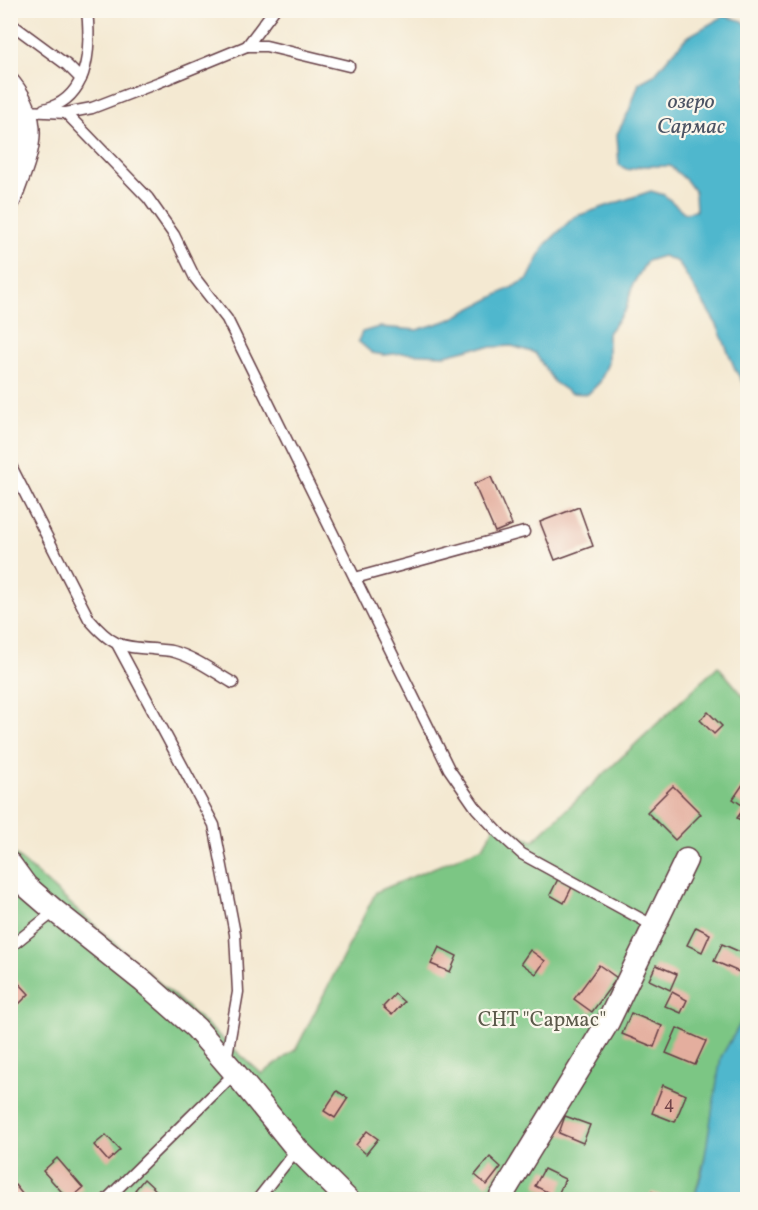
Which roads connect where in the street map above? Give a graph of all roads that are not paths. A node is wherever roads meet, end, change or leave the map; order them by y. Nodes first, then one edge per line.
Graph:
1 (87, 10) edge
2 (274, 10) edge
3 (10, 23) edge
4 (247, 46) junction
5 (349, 66) dead end
6 (81, 79) junction
7 (10, 85) edge
8 (26, 111) junction
9 (66, 112) junction
10 (10, 199) edge
11 (10, 464) edge
12 (524, 532) dead end
13 (355, 578) junction
14 (117, 644) junction
15 (233, 683) dead end
16 (686, 860) dead end
17 (10, 864) edge
18 (54, 911) junction
19 (654, 926) junction
20 (10, 946) edge
21 (230, 1067) junction
22 (297, 1149) junction
23 (106, 1200) edge
24 (257, 1200) edge
25 (348, 1200) edge
26 (499, 1200) edge

1 - 6 lane
2 - 4 lane
3 - 6 lane
4 - 5 lane
4 - 9 lane
6 - 8 lane
7 - 8 street
8 - 9 lane
8 - 10 street
9 - 13 lane
11 - 14 lane
12 - 13 lane
13 - 19 lane
14 - 15 lane
14 - 21 lane
16 - 19 street
17 - 18 street
18 - 20 lane
18 - 21 street
19 - 26 street
21 - 22 street
21 - 23 lane
22 - 24 lane
22 - 25 street

